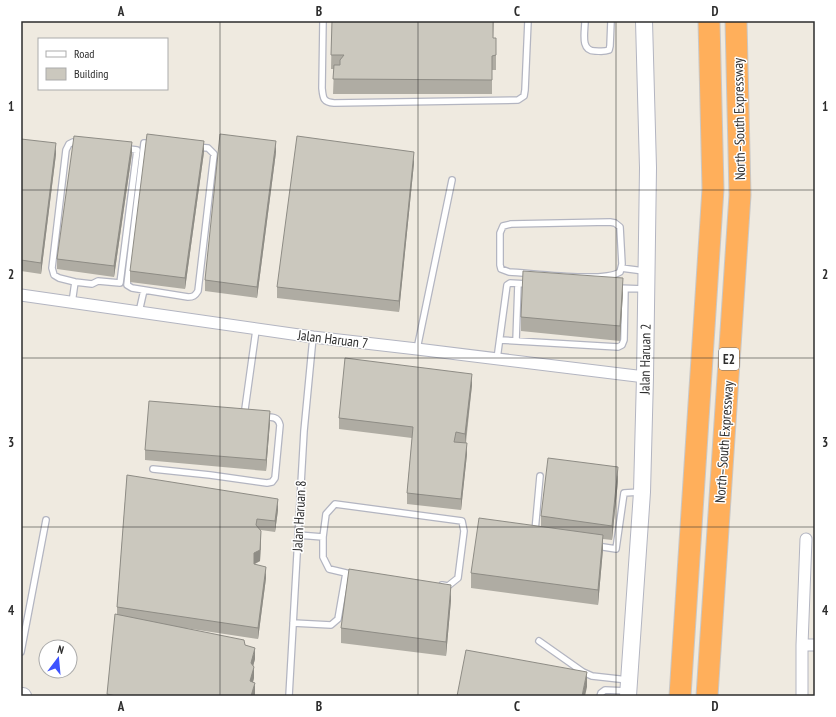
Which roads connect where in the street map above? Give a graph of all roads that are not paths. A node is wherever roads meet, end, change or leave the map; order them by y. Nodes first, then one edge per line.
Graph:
1 (323, 21) edge
2 (528, 21) edge
3 (585, 21) edge
4 (611, 21) edge
5 (644, 21) edge
6 (710, 21) edge
7 (736, 21) edge
8 (452, 180) dead end
9 (621, 268) junction
10 (646, 272) junction
11 (75, 282) junction
12 (518, 284) junction
13 (534, 284) edge
14 (610, 288) edge
15 (625, 289) junction
16 (646, 289) junction
17 (144, 290) junction
18 (21, 295) edge
19 (72, 303) junction
20 (139, 312) junction
21 (256, 330) junction
22 (313, 337) junction
23 (500, 340) junction
24 (516, 341) junction
25 (417, 349) junction
26 (497, 359) junction
27 (646, 377) junction
28 (153, 469) dead end
29 (540, 476) dead end
30 (642, 492) junction
31 (46, 520) dead end
32 (298, 535) junction
33 (534, 536) edge
34 (324, 537) junction
35 (806, 539) dead end
36 (594, 545) edge
37 (346, 573) junction
38 (362, 575) edge
39 (440, 585) edge
40 (293, 623) junction
41 (539, 640) dead end
42 (815, 644) edge
43 (802, 645) junction
44 (21, 652) edge
45 (628, 689) edge
46 (289, 696) edge
47 (600, 696) edge
48 (680, 696) edge
49 (707, 696) edge
50 (802, 696) edge

1 - 2 lane
3 - 4 lane
5 - 10 main road, Jalan Haruan 2
6 - 48 highway, North–South Expressway / E2
7 - 49 highway, North–South Expressway / E2
8 - 25 lane
9 - 9 lane
9 - 10 lane
10 - 16 main road, Jalan Haruan 2
11 - 11 lane
11 - 19 lane
12 - 13 lane
12 - 23 lane
12 - 24 lane
14 - 15 lane
15 - 16 lane
15 - 24 lane
16 - 27 main road, Jalan Haruan 2
17 - 17 lane
17 - 20 lane
18 - 19 street, Jalan Haruan 7
19 - 20 street, Jalan Haruan 7
20 - 21 street, Jalan Haruan 7
21 - 22 street, Jalan Haruan 7
21 - 28 lane
22 - 25 street, Jalan Haruan 7
22 - 32 lane, Jalan Haruan 8
23 - 24 lane
23 - 26 lane
25 - 26 street, Jalan Haruan 7
26 - 27 street, Jalan Haruan 7
27 - 30 main road, Jalan Haruan 2
29 - 33 lane
30 - 36 lane
30 - 45 main road, Jalan Haruan 2
31 - 44 lane
32 - 34 lane
32 - 40 lane, Jalan Haruan 8
34 - 37 lane
34 - 39 lane
35 - 43 street
37 - 38 lane
37 - 40 lane
40 - 46 lane, Jalan Haruan 8
41 - 45 lane
42 - 43 street
43 - 50 street
45 - 47 lane

